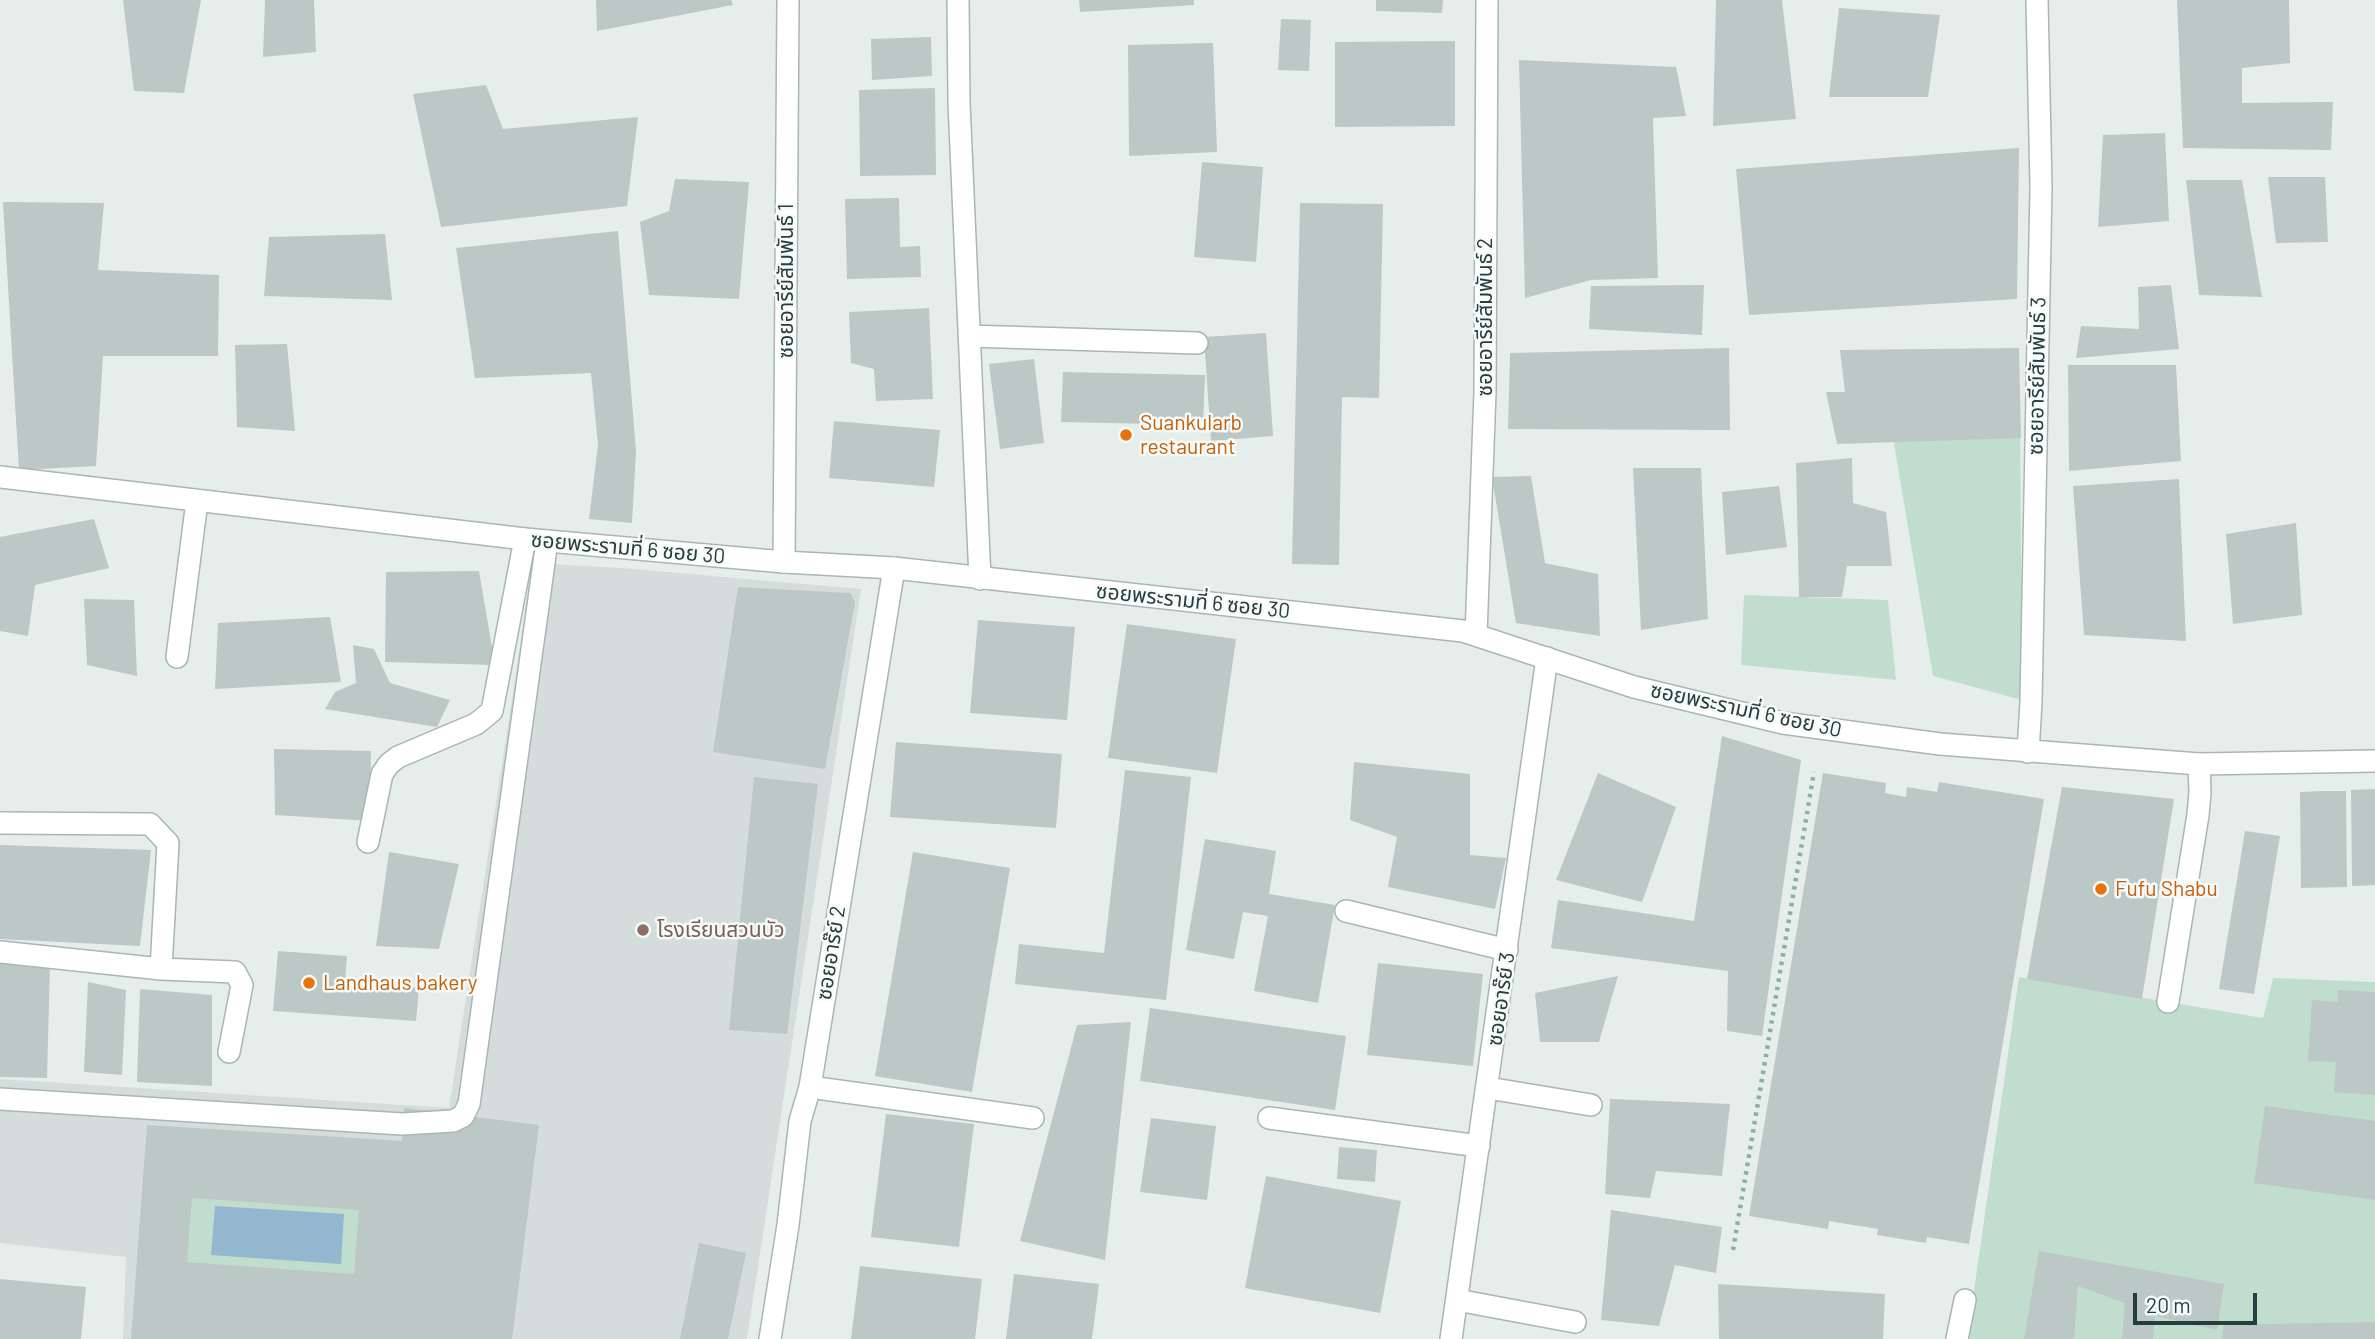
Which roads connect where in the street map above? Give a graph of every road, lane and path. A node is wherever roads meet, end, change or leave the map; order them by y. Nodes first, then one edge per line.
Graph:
1 (788, 0) edge
2 (958, 0) edge
3 (1487, 0) edge
4 (2037, 0) edge
5 (970, 336) junction
6 (1197, 343) dead end
7 (0, 477) edge
8 (197, 501) junction
9 (525, 539) junction
10 (547, 541) junction
11 (784, 562) junction
12 (894, 568) junction
13 (981, 579) junction
14 (1476, 635) junction
15 (177, 657) dead end
16 (1547, 658) junction
17 (2028, 752) junction
18 (2375, 761) edge
19 (2199, 764) junction
20 (1814, 772) dead end
21 (0, 823) edge
22 (368, 842) dead end
23 (1346, 911) dead end
24 (1507, 950) junction
25 (0, 952) edge
26 (161, 969) junction
27 (2168, 1002) dead end
28 (229, 1052) dead end
29 (810, 1087) junction
30 (1488, 1088) junction
31 (0, 1099) edge
32 (1591, 1105) dead end
33 (1033, 1118) dead end
34 (1269, 1118) dead end
35 (1479, 1146) junction
36 (1733, 1250) dead end
37 (1457, 1300) junction
38 (1965, 1300) dead end
39 (1575, 1322) dead end
40 (770, 1339) edge
41 (1451, 1339) edge
42 (1957, 1339) edge

1 - 11 street, ซอยอารีย์สัมพันธ์ 1
2 - 5 street
3 - 14 street, ซอยอารีย์สัมพันธ์ 2
4 - 17 street, ซอยอารีย์สัมพันธ์ 3
5 - 6 street
5 - 13 street
7 - 8 street, ซอยพระรามที่ 6 ซอย 30
8 - 9 street, ซอยพระรามที่ 6 ซอย 30
8 - 15 street
9 - 10 street, ซอยพระรามที่ 6 ซอย 30
9 - 22 street
10 - 11 street, ซอยพระรามที่ 6 ซอย 30
10 - 31 street
11 - 12 street, ซอยพระรามที่ 6 ซอย 30
12 - 13 street, ซอยพระรามที่ 6 ซอย 30
12 - 29 street, ซอยอาร๊ย์ 2
13 - 14 street, ซอยพระรามที่ 6 ซอย 30
14 - 16 street, ซอยพระรามที่ 6 ซอย 30
16 - 17 street, ซอยพระรามที่ 6 ซอย 30
16 - 24 street, ซอยอาร๊ย์ 3
17 - 19 street, ซอยพระรามที่ 6 ซอย 30
18 - 19 street, ซอยพระรามที่ 6 ซอย 30
19 - 27 street
20 - 36 path
21 - 26 street
23 - 24 street
24 - 30 street, ซอยอาร๊ย์ 3
25 - 26 street
26 - 28 street
29 - 33 street
29 - 40 street, ซอยอาร๊ย์ 2
30 - 32 street
30 - 35 street, ซอยอาร๊ย์ 3
34 - 35 street
35 - 37 street, ซอยอาร๊ย์ 3
37 - 39 street
37 - 41 street, ซอยอาร๊ย์ 3
38 - 42 street

